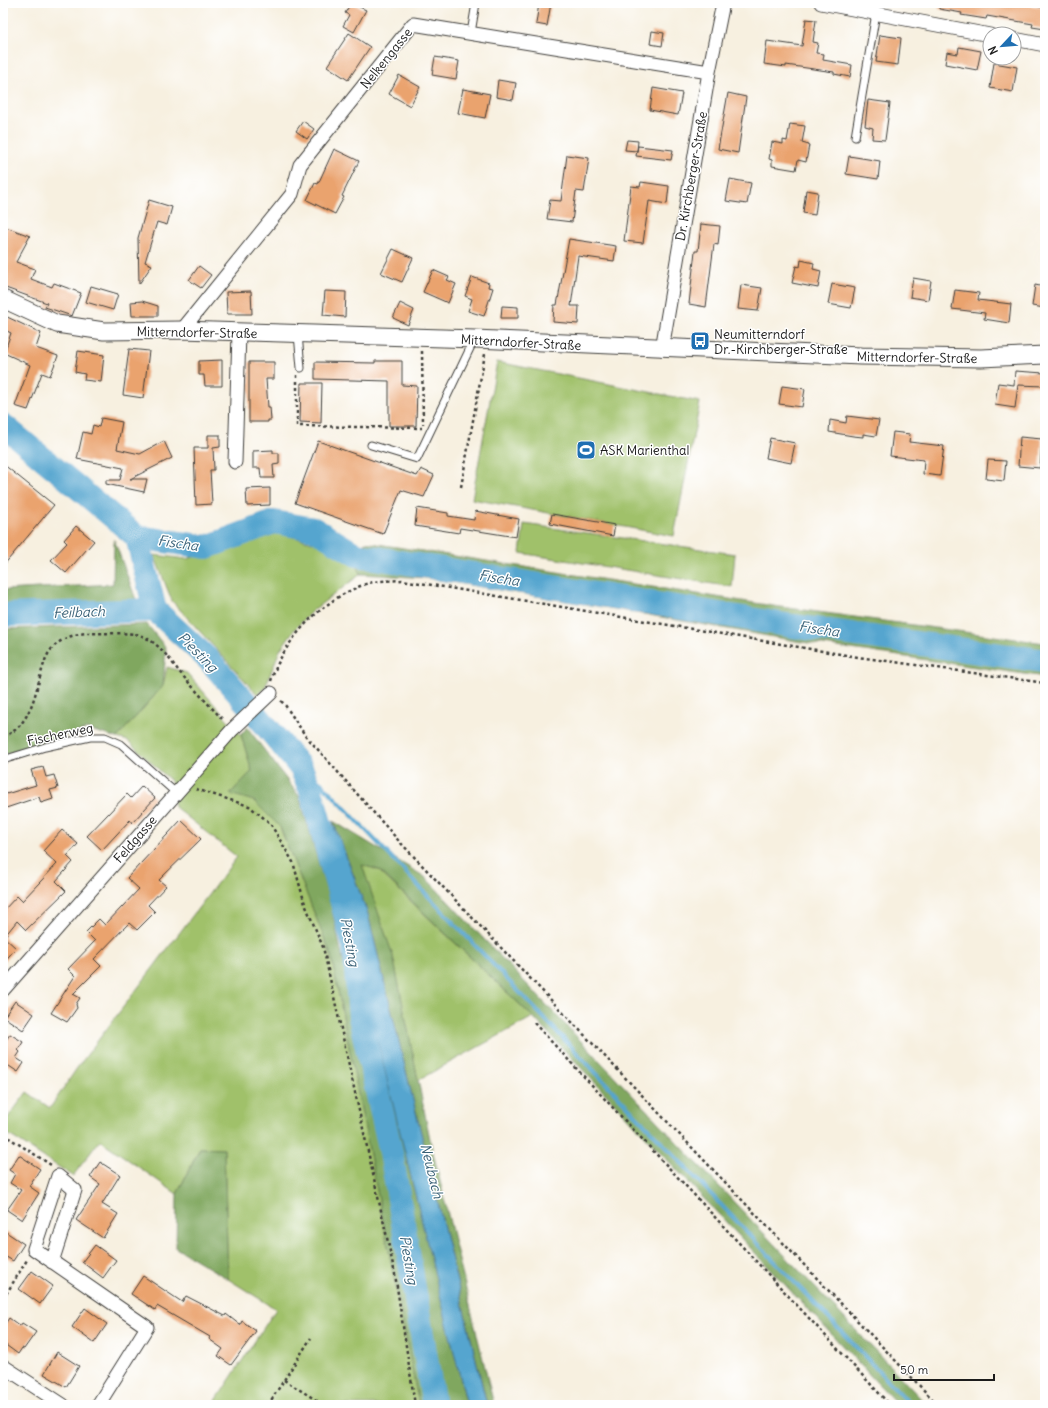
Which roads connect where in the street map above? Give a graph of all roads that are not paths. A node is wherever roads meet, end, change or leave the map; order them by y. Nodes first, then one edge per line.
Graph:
1 (476, 3) edge
2 (723, 3) edge
3 (821, 3) edge
4 (876, 13) junction
5 (471, 33) junction
6 (982, 33) edge
7 (1022, 41) edge
8 (1045, 45) edge
9 (709, 72) junction
10 (855, 137) dead end
11 (3, 299) edge
12 (182, 330) junction
13 (239, 333) junction
14 (298, 334) junction
15 (481, 340) junction
16 (662, 349) junction
17 (1045, 355) edge
18 (301, 368) road end
19 (371, 444) dead end
20 (235, 462) dead end
21 (271, 693) road end
22 (3, 760) edge
23 (180, 789) junction
24 (3, 990) edge
25 (52, 1262) junction
26 (3, 1366) edge
27 (63, 1405) edge
28 (98, 1405) edge

1 - 5 lane
2 - 9 street, Dr. Kirchberger-Straße
3 - 4 street
4 - 6 street
4 - 10 lane
5 - 9 street, Nelkengasse
5 - 12 street, Nelkengasse
7 - 8 street
9 - 16 street, Dr. Kirchberger-Straße
11 - 12 street, Mitterndorfer-Straße
12 - 13 street, Mitterndorfer-Straße
13 - 14 street, Mitterndorfer-Straße
13 - 20 street
14 - 15 street, Mitterndorfer-Straße
14 - 18 lane
15 - 16 street, Mitterndorfer-Straße
15 - 19 lane
16 - 17 street, Mitterndorfer-Straße
21 - 23 street, Feldgasse
22 - 23 lane, Fischerweg
23 - 24 street, Feldgasse
25 - 25 street
25 - 28 street
26 - 27 street

